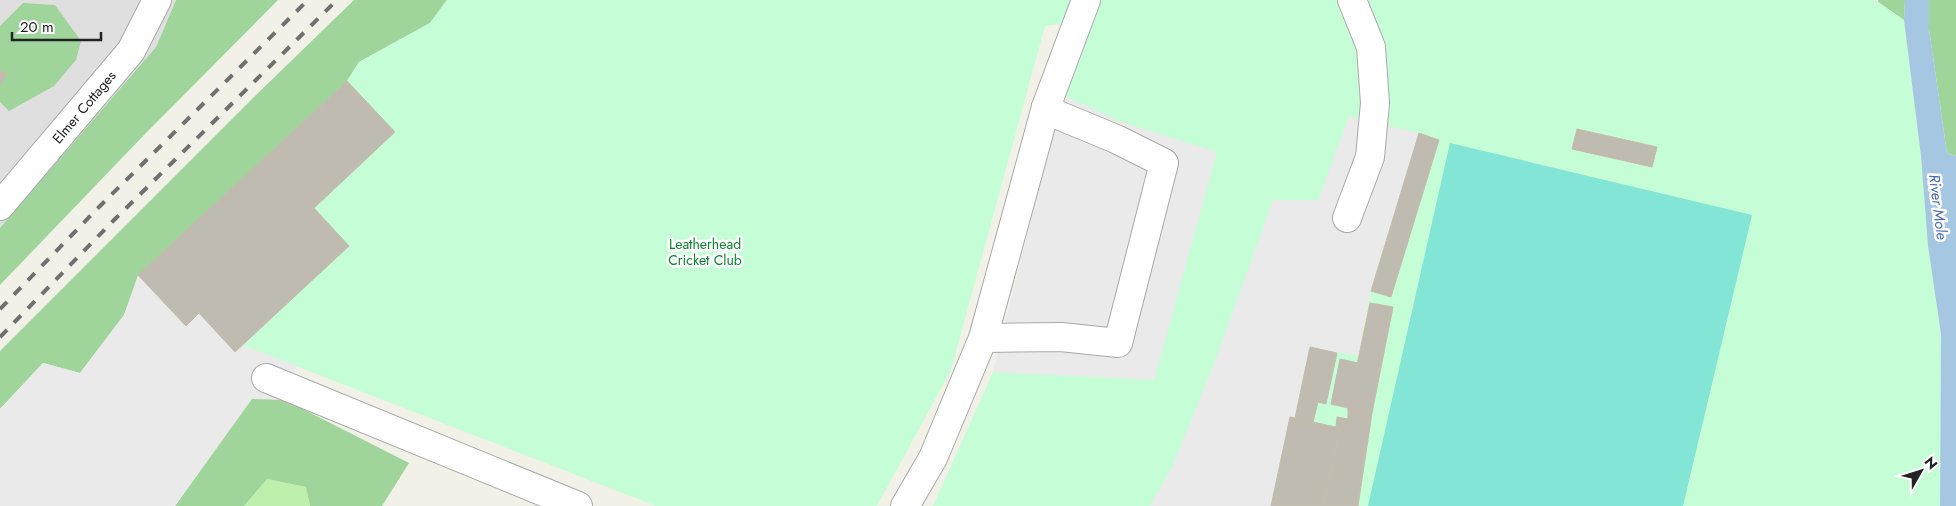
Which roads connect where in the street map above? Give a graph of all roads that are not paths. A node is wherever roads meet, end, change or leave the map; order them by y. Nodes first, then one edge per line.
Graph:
1 (157, 0) edge
2 (1086, 0) edge
3 (1352, 0) edge
4 (1046, 107) junction
5 (0, 206) edge
6 (1347, 218) dead end
7 (983, 338) junction
8 (266, 378) dead end
9 (578, 506) edge
10 (906, 506) edge

1 - 5 lane, Elmer Cottages
2 - 4 lane
3 - 6 lane
4 - 7 lane
4 - 7 lane
7 - 10 lane
8 - 9 lane

